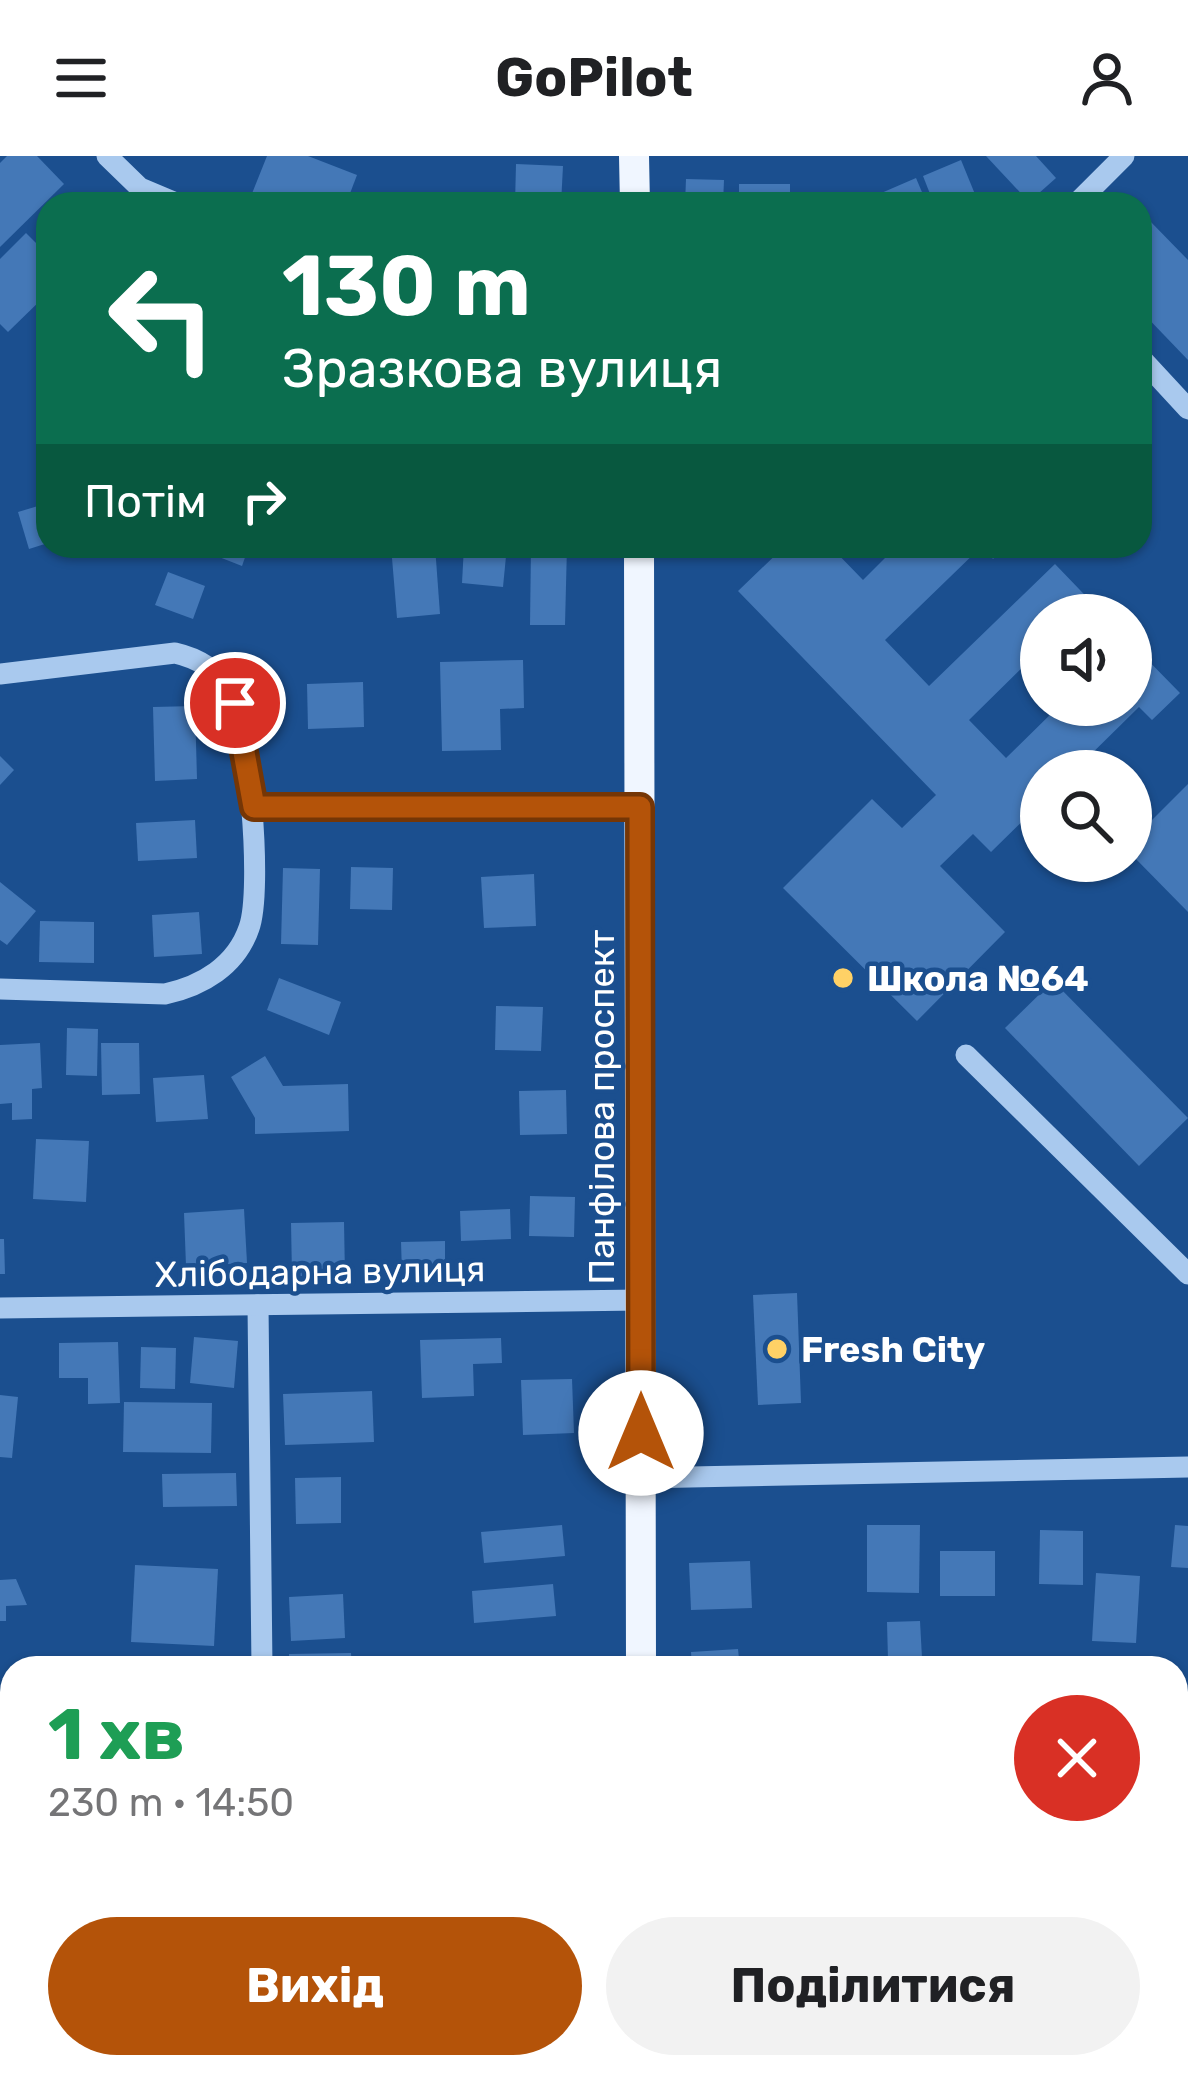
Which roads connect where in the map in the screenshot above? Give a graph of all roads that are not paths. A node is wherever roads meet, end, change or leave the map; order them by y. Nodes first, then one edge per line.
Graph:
1 (107, 156) edge
2 (634, 156) edge
3 (1124, 156) edge
4 (150, 192) edge
5 (635, 192) edge
6 (1088, 192) edge
7 (1152, 370) edge
8 (1188, 409) edge
9 (639, 558) edge
10 (0, 674) edge
11 (254, 807) junction
12 (640, 807) junction
13 (0, 989) edge
14 (966, 1055) dead end
15 (1188, 1274) edge
16 (640, 1300) junction
17 (258, 1305) junction
18 (0, 1308) edge
19 (1188, 1468) edge
20 (641, 1478) junction
21 (262, 1656) edge
22 (641, 1656) edge

1 - 4 street
2 - 5 main road
3 - 6 street
7 - 8 street
9 - 12 main road, Панфілова проспект
10 - 11 street
11 - 12 street
11 - 13 street
12 - 16 main road, Панфілова проспект
14 - 15 street
16 - 17 street, Хлібодарна вулиця
16 - 20 main road, Панфілова проспект
17 - 18 street, Хлібодарна вулиця
17 - 21 street
19 - 20 street
20 - 22 main road, Панфілова проспект

